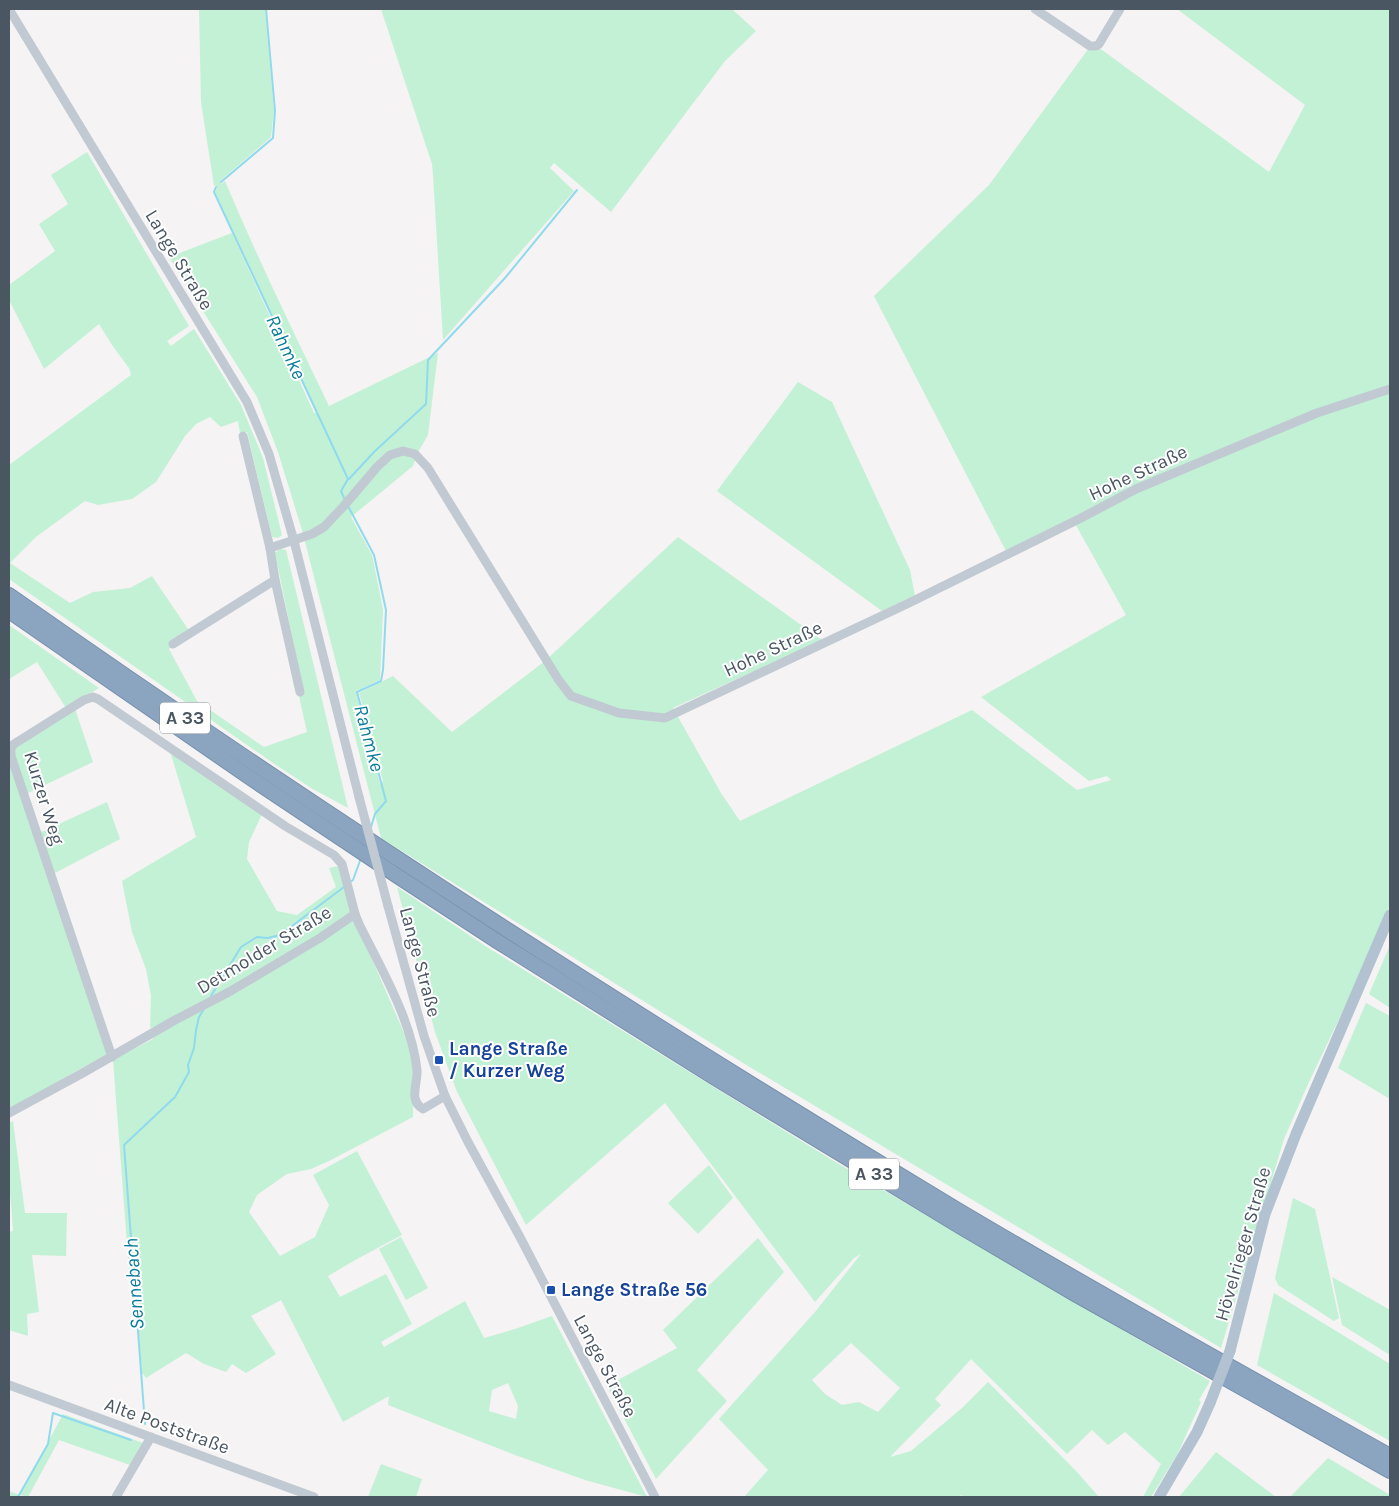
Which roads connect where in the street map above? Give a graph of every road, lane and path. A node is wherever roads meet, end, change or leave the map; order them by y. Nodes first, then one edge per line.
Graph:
1 (9, 9) edge
2 (1035, 9) edge
3 (1120, 9) edge
4 (1390, 389) edge
5 (243, 436) dead end
6 (294, 541) junction
7 (270, 548) junction
8 (275, 580) junction
9 (9, 595) edge
10 (9, 611) edge
11 (173, 644) dead end
12 (300, 692) dead end
13 (367, 847) junction
14 (355, 914) junction
15 (1390, 915) edge
16 (112, 1057) junction
17 (445, 1096) junction
18 (9, 1113) edge
19 (9, 1385) edge
20 (150, 1437) junction
21 (1390, 1456) edge
22 (1390, 1471) edge
23 (116, 1497) edge
24 (314, 1497) edge
25 (655, 1497) edge
26 (1159, 1497) edge

1 - 6 street, Lange Straße
2 - 3 street
4 - 6 street, Hohe Straße
5 - 7 street
6 - 7 street
6 - 17 street, Lange Straße, bridge
7 - 8 street
8 - 11 street
8 - 12 street
9 - 13 highway, A 33
10 - 13 highway, A 33
13 - 21 highway, A 33
13 - 22 highway, A 33
14 - 16 street, Detmolder Straße
14 - 16 street, Kurzer Weg
14 - 17 street, Detmolder Straße
15 - 26 main road, Hövelrieger Straße, bridge
16 - 18 street, Detmolder Straße
17 - 25 street, Lange Straße
19 - 20 street, Alte Poststraße
20 - 23 street
20 - 24 street, Alte Poststraße

